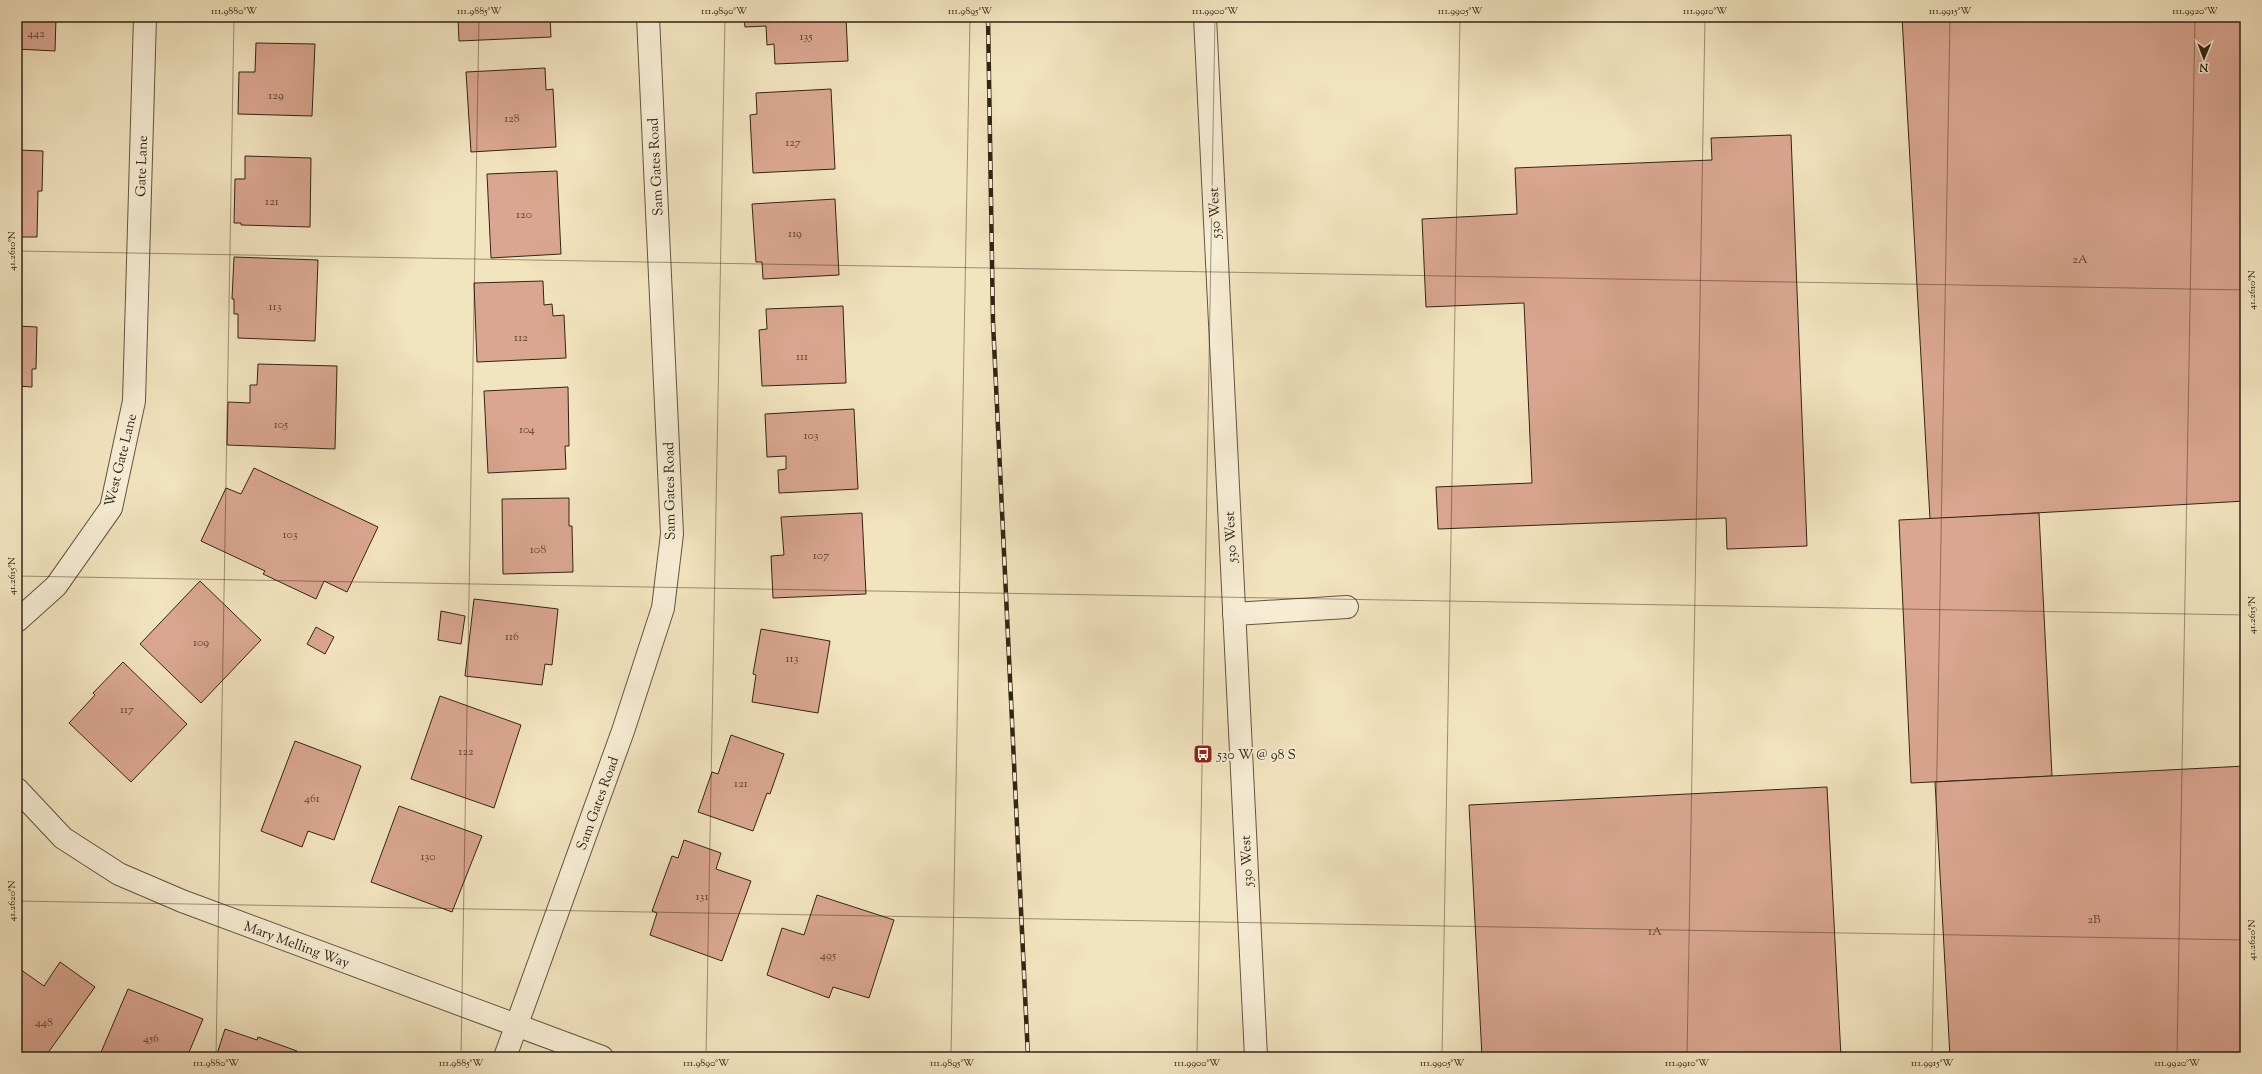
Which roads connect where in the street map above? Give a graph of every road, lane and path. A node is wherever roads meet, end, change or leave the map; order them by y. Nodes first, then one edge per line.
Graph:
1 (145, 17) edge
2 (648, 17) edge
3 (1205, 17) edge
4 (1895, 17) edge
5 (1896, 22) dead end
6 (137, 314) joint
7 (1347, 606) dead end
8 (1234, 614) junction
9 (17, 621) edge
10 (17, 789) edge
11 (516, 1026) junction
12 (505, 1057) edge
13 (602, 1057) edge
14 (1256, 1057) edge

1 - 6 street, Gate Lane
2 - 11 street, Sam Gates Road
3 - 8 street, 530 West
4 - 5 path
6 - 9 street, West Gate Lane
7 - 8 street
8 - 14 street, 530 West
10 - 11 street, Mary Melling Way
11 - 12 street, Sam Gates Road
11 - 13 street, Mary Melling Way

